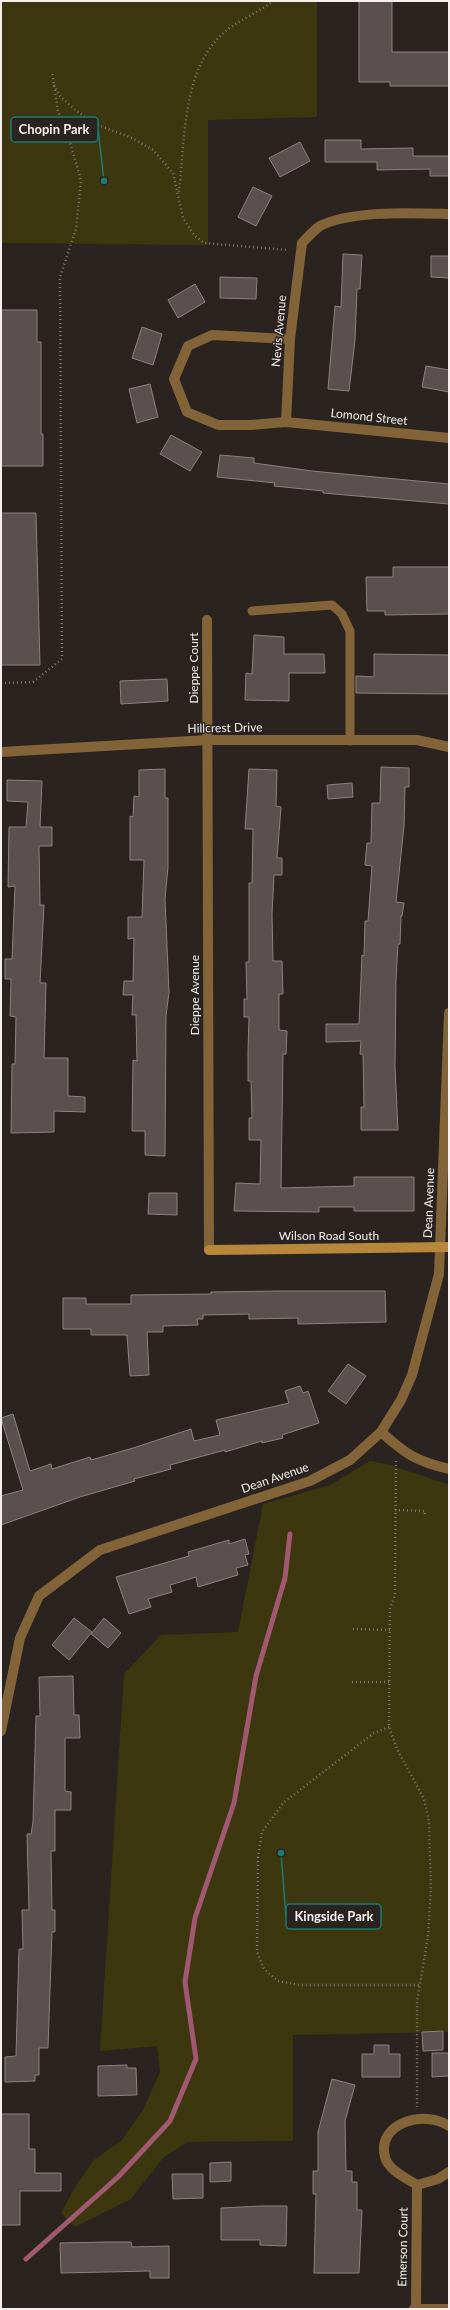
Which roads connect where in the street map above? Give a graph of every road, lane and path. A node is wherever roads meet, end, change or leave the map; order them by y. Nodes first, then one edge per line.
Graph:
1 (273, 1) edge
2 (52, 72) dead end
3 (53, 83) junction
4 (179, 194) junction
5 (449, 214) edge
6 (301, 247) junction
7 (290, 340) junction
8 (286, 422) junction
9 (449, 438) edge
10 (252, 611) dead end
11 (207, 620) dead end
12 (1, 684) edge
13 (208, 740) junction
14 (350, 740) junction
15 (449, 747) edge
16 (1, 752) edge
17 (449, 1013) edge
18 (445, 1248) edge
19 (209, 1250) joint
20 (381, 1432) junction
21 (400, 1450) junction
22 (449, 1469) edge
23 (396, 1510) junction
24 (425, 1514) dead end
25 (352, 1629) dead end
26 (390, 1630) junction
27 (352, 1682) dead end
28 (389, 1682) junction
29 (389, 1727) junction
30 (1, 1731) edge
31 (420, 1985) junction
32 (417, 2119) junction
33 (449, 2126) edge
34 (449, 2172) edge
35 (417, 2185) junction
36 (415, 2309) edge
37 (449, 2309) edge

1 - 4 path
2 - 3 path
3 - 4 path
3 - 12 path
4 - 6 path
5 - 6 street
6 - 7 street, Nevis Avenue
7 - 8 street, Nevis Avenue
7 - 8 street
8 - 9 street, Lomond Street
10 - 14 lane
11 - 13 street, Dieppe Court
13 - 14 street, Hillcrest Drive
13 - 16 street, Hillcrest Drive
13 - 19 street, Dieppe Avenue
14 - 15 street, Hillcrest Drive
17 - 18 street, Dean Avenue
18 - 19 main road, Wilson Road South
18 - 20 street, Dean Avenue
20 - 21 street
20 - 30 street, Dean Avenue
21 - 22 street
21 - 23 path
23 - 24 path
23 - 26 path
25 - 26 path
26 - 28 path
27 - 28 path
28 - 29 path
29 - 31 path
29 - 31 path
31 - 32 path
32 - 33 street
32 - 35 street
34 - 35 street
35 - 36 street, Emerson Court
36 - 37 street

